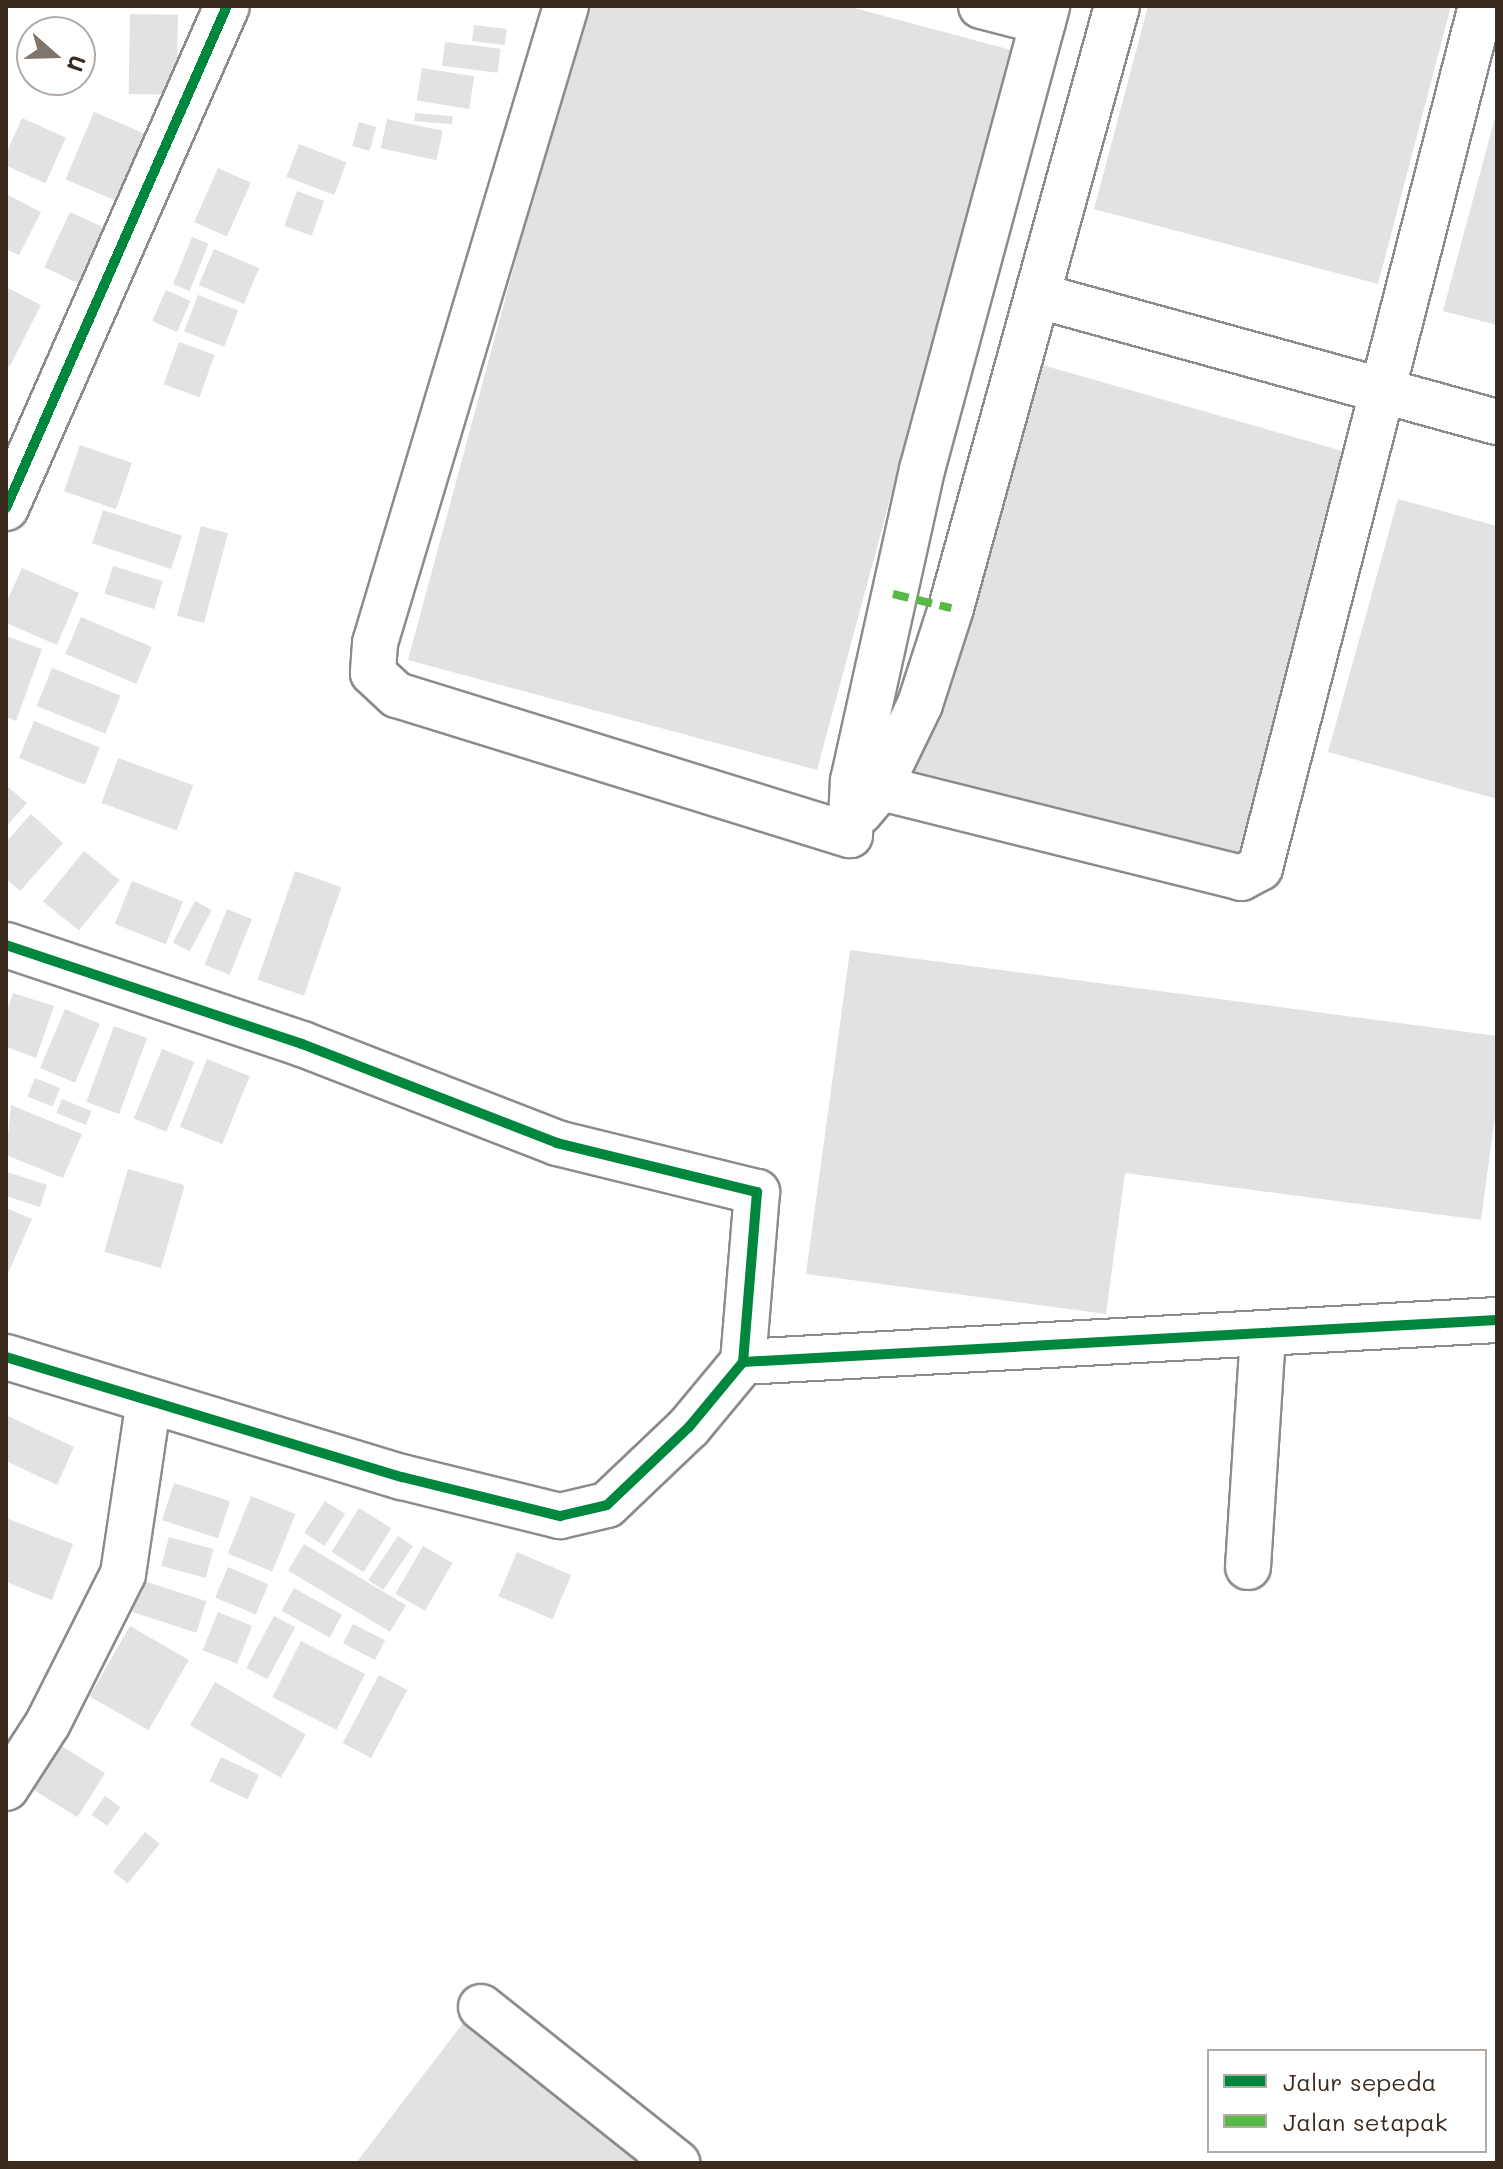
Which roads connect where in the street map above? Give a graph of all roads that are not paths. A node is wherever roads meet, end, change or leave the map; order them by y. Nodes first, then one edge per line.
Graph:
1 (566, 6) edge
2 (981, 6) edge
3 (1117, 6) edge
4 (1481, 6) edge
5 (223, 8) edge
6 (1045, 14) edge
7 (1039, 296) junction
8 (1382, 390) junction
9 (1497, 422) edge
10 (6, 508) edge
11 (862, 796) junction
12 (6, 945) edge
13 (1497, 1320) edge
14 (1263, 1337) junction
15 (6, 1357) edge
16 (743, 1362) junction
17 (149, 1401) junction
18 (1248, 1567) dead end
19 (6, 1788) edge
20 (481, 2007) dead end
21 (677, 2163) edge

1 - 11 street
2 - 6 street
3 - 7 street
4 - 8 street
5 - 10 street
6 - 11 street
7 - 8 street
7 - 11 street
8 - 9 street
8 - 11 street
12 - 16 street
13 - 14 street
14 - 16 street
14 - 18 street
15 - 17 street
16 - 17 street
17 - 19 street
20 - 21 street

